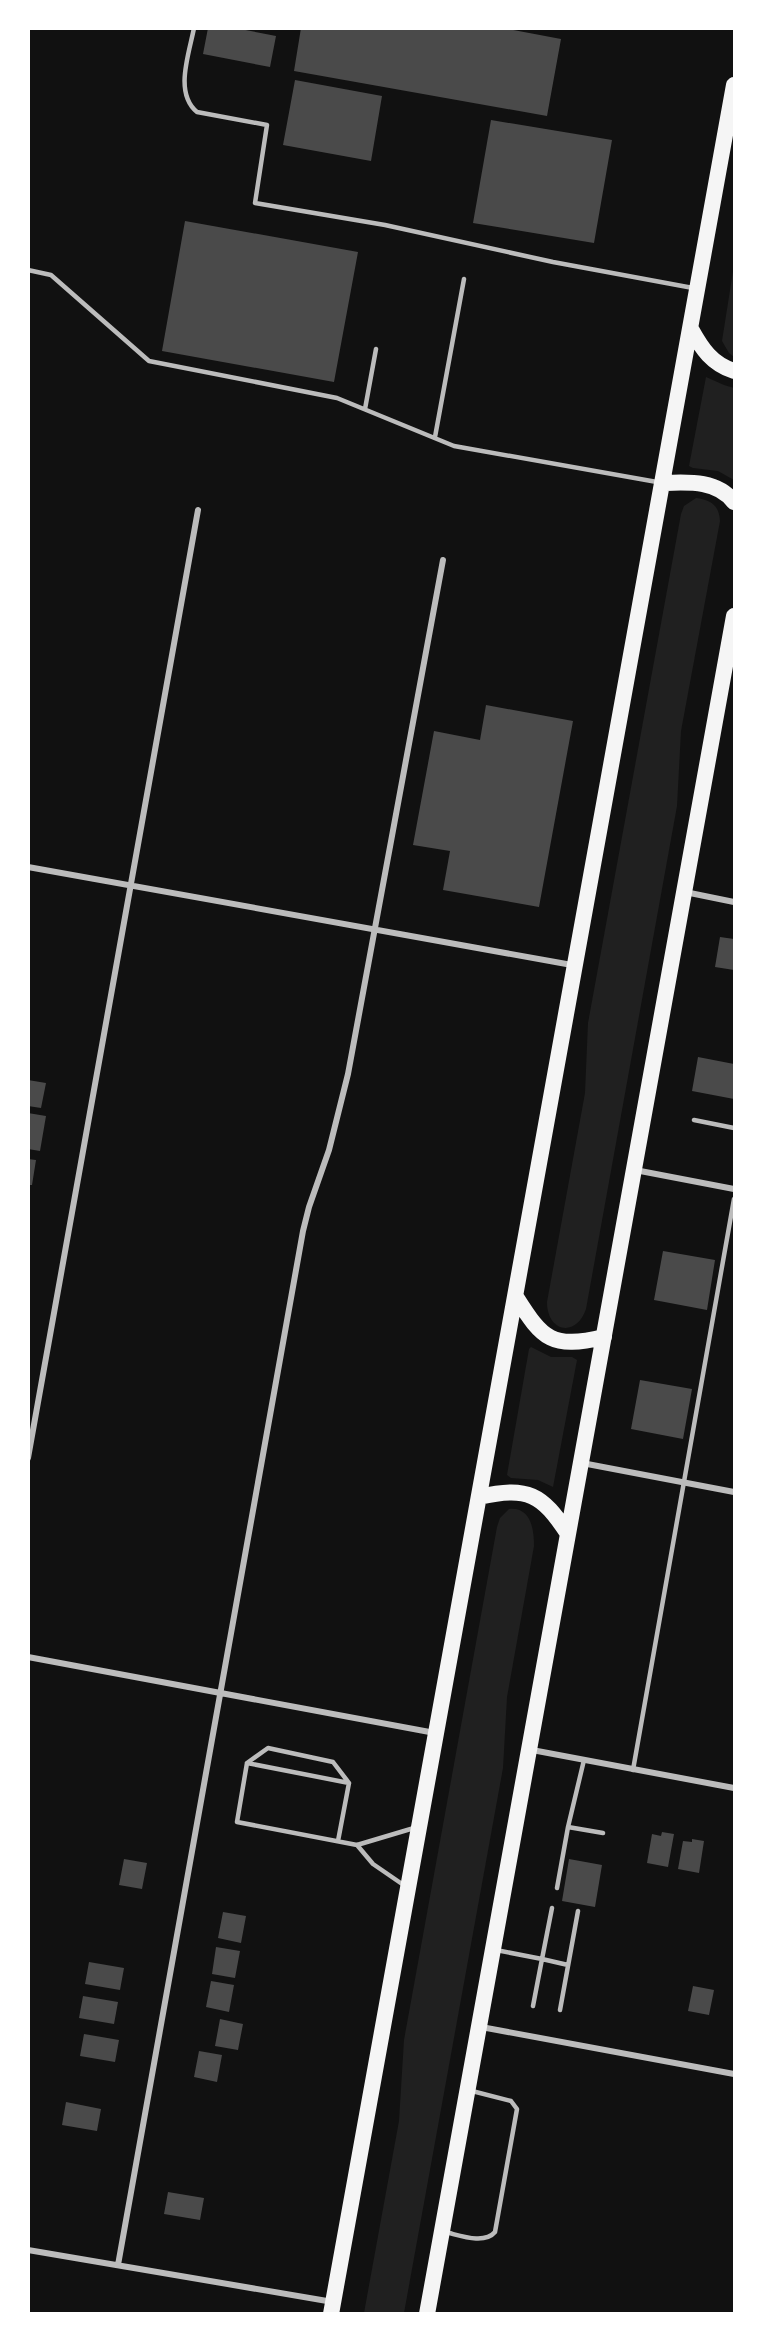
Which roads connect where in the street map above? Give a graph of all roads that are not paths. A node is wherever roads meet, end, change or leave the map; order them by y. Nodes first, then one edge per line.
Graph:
1 (194, 28) edge
2 (735, 85) edge
3 (28, 270) edge
4 (464, 279) dead end
5 (698, 289) junction
6 (691, 329) junction
7 (376, 349) dead end
8 (735, 371) edge
9 (365, 409) junction
10 (435, 437) junction
11 (663, 483) junction
12 (735, 502) edge
13 (198, 510) dead end
14 (443, 560) dead end
15 (735, 616) edge
16 (28, 867) edge
17 (130, 886) junction
18 (684, 892) junction
19 (735, 902) edge
20 (374, 930) junction
21 (576, 965) junction
22 (694, 1120) dead end
23 (735, 1128) edge
24 (634, 1170) junction
25 (735, 1189) edge
26 (735, 1199) edge
27 (516, 1297) junction
28 (604, 1337) junction
29 (28, 1458) edge
30 (581, 1463) junction
31 (685, 1483) junction
32 (735, 1492) edge
33 (480, 1497) junction
34 (568, 1534) junction
35 (28, 1657) edge
36 (221, 1693) junction
37 (436, 1734) junction
38 (529, 1749) junction
39 (584, 1760) junction
40 (247, 1763) junction
41 (633, 1770) junction
42 (349, 1783) junction
43 (735, 1788) edge
44 (419, 1826) junction
45 (568, 1827) junction
46 (603, 1833) dead end
47 (338, 1841) junction
48 (357, 1845) junction
49 (408, 1888) junction
50 (557, 1888) dead end
51 (552, 1908) dead end
52 (578, 1911) dead end
53 (493, 1950) junction
54 (542, 1959) junction
55 (568, 1965) junction
56 (533, 2006) dead end
57 (560, 2010) dead end
58 (479, 2026) junction
59 (735, 2074) edge
60 (468, 2090) junction
61 (442, 2232) junction
62 (28, 2250) edge
63 (118, 2265) junction
64 (332, 2308) edge
65 (427, 2313) edge

1 - 5 lane
2 - 5 highway
3 - 9 lane
4 - 10 lane
5 - 6 highway
6 - 8 highway
6 - 11 highway
7 - 9 lane
9 - 10 lane
10 - 11 lane
11 - 12 highway
11 - 21 highway
13 - 17 street
14 - 20 street
15 - 18 highway
16 - 17 street
17 - 20 street
17 - 29 street
18 - 19 street
18 - 24 highway
20 - 21 street
20 - 36 street
21 - 27 highway
22 - 23 lane
24 - 25 street
24 - 28 highway
26 - 31 lane
27 - 28 highway
27 - 33 highway
28 - 30 highway
30 - 31 street
30 - 34 highway
31 - 32 street
31 - 41 lane
33 - 34 highway
33 - 37 highway
34 - 38 highway
35 - 36 street
36 - 37 street
36 - 63 street
37 - 44 highway
38 - 39 street
38 - 53 highway
39 - 41 street
39 - 45 lane
40 - 42 lane
40 - 42 lane
40 - 47 lane
41 - 43 street
42 - 47 lane
44 - 48 lane
44 - 49 highway
45 - 46 lane
45 - 50 lane
47 - 48 lane
48 - 49 lane
49 - 64 highway
51 - 54 lane
52 - 55 lane
53 - 54 lane
53 - 58 highway
54 - 55 lane
54 - 56 lane
55 - 57 lane
58 - 59 street
58 - 60 highway
60 - 61 highway
60 - 61 lane
61 - 65 highway
62 - 63 street
63 - 64 street

